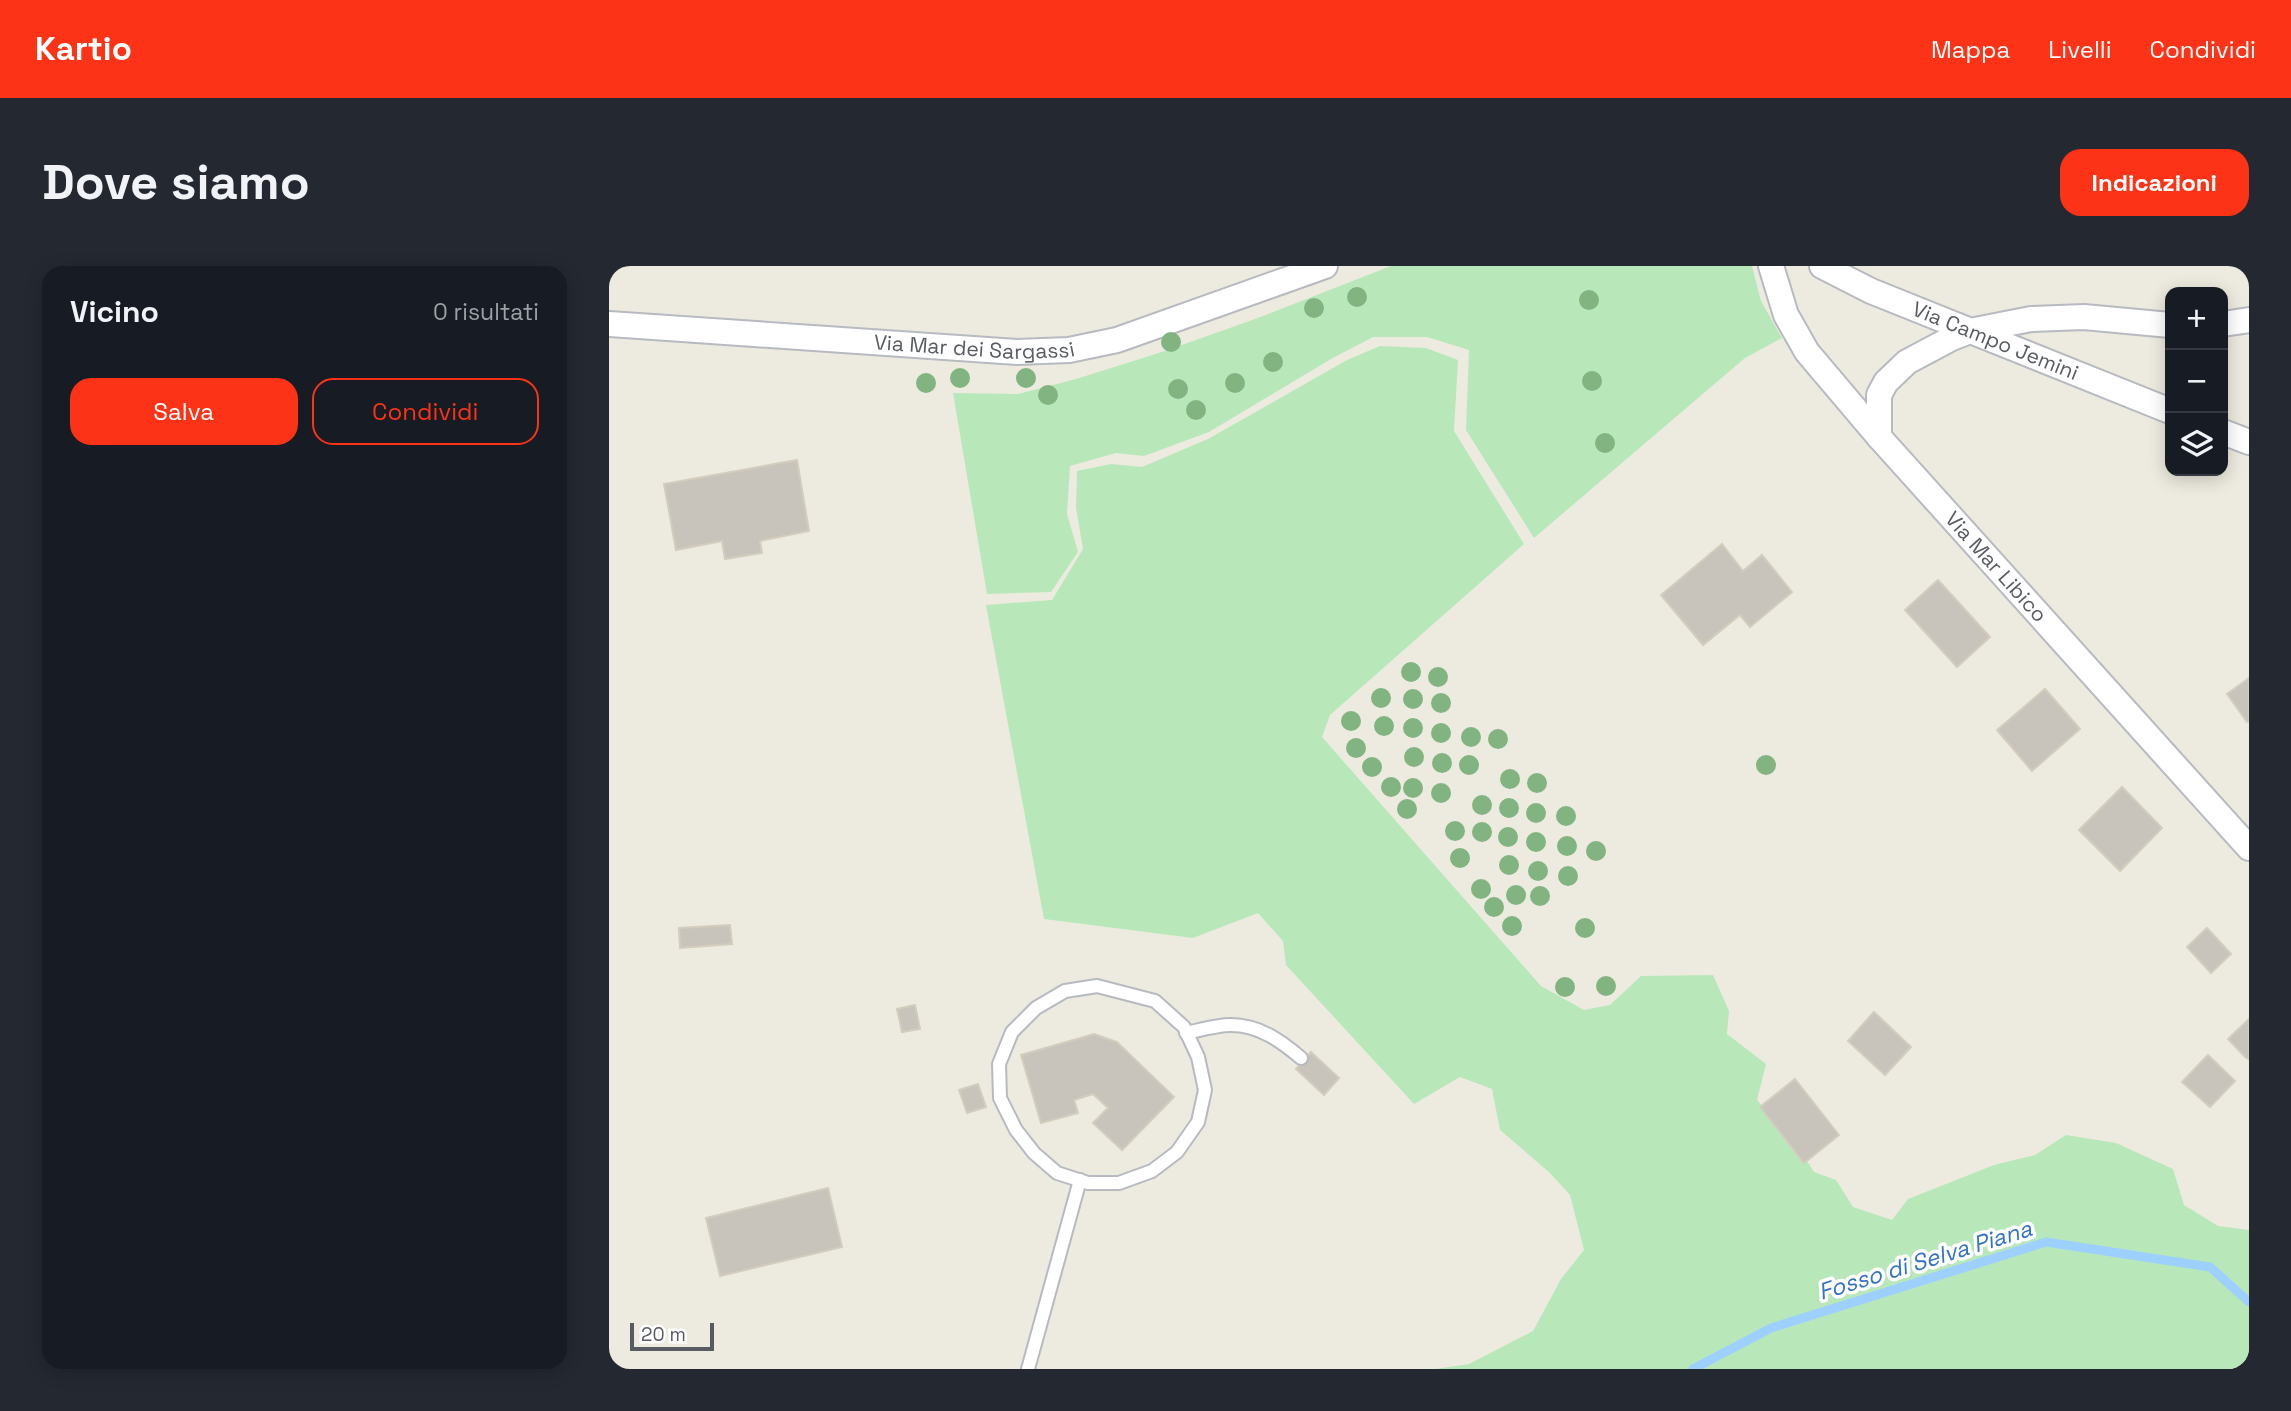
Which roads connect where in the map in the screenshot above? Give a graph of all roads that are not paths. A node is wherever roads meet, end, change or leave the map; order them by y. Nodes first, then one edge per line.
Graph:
1 (1325, 266) edge
2 (1771, 266) edge
3 (1822, 266) edge
4 (2249, 320) edge
5 (2228, 323) edge
6 (609, 324) edge
7 (2165, 324) edge
8 (1970, 331) junction
9 (2165, 409) edge
10 (2228, 434) edge
11 (1879, 437) junction
12 (2249, 442) edge
13 (2249, 848) edge
14 (1186, 1033) junction
15 (1301, 1058) dead end
16 (1080, 1180) junction
17 (1028, 1369) edge

1 - 6 street, Via Mar dei Sargassi
2 - 11 street, Via Mar Libico
3 - 8 street, Via Campo Jemini
4 - 5 street
7 - 8 street
8 - 9 street, Via Campo Jemini
8 - 11 street
10 - 12 street
11 - 13 street, Via Mar Libico
14 - 15 lane
14 - 16 lane
14 - 16 lane
16 - 17 lane

